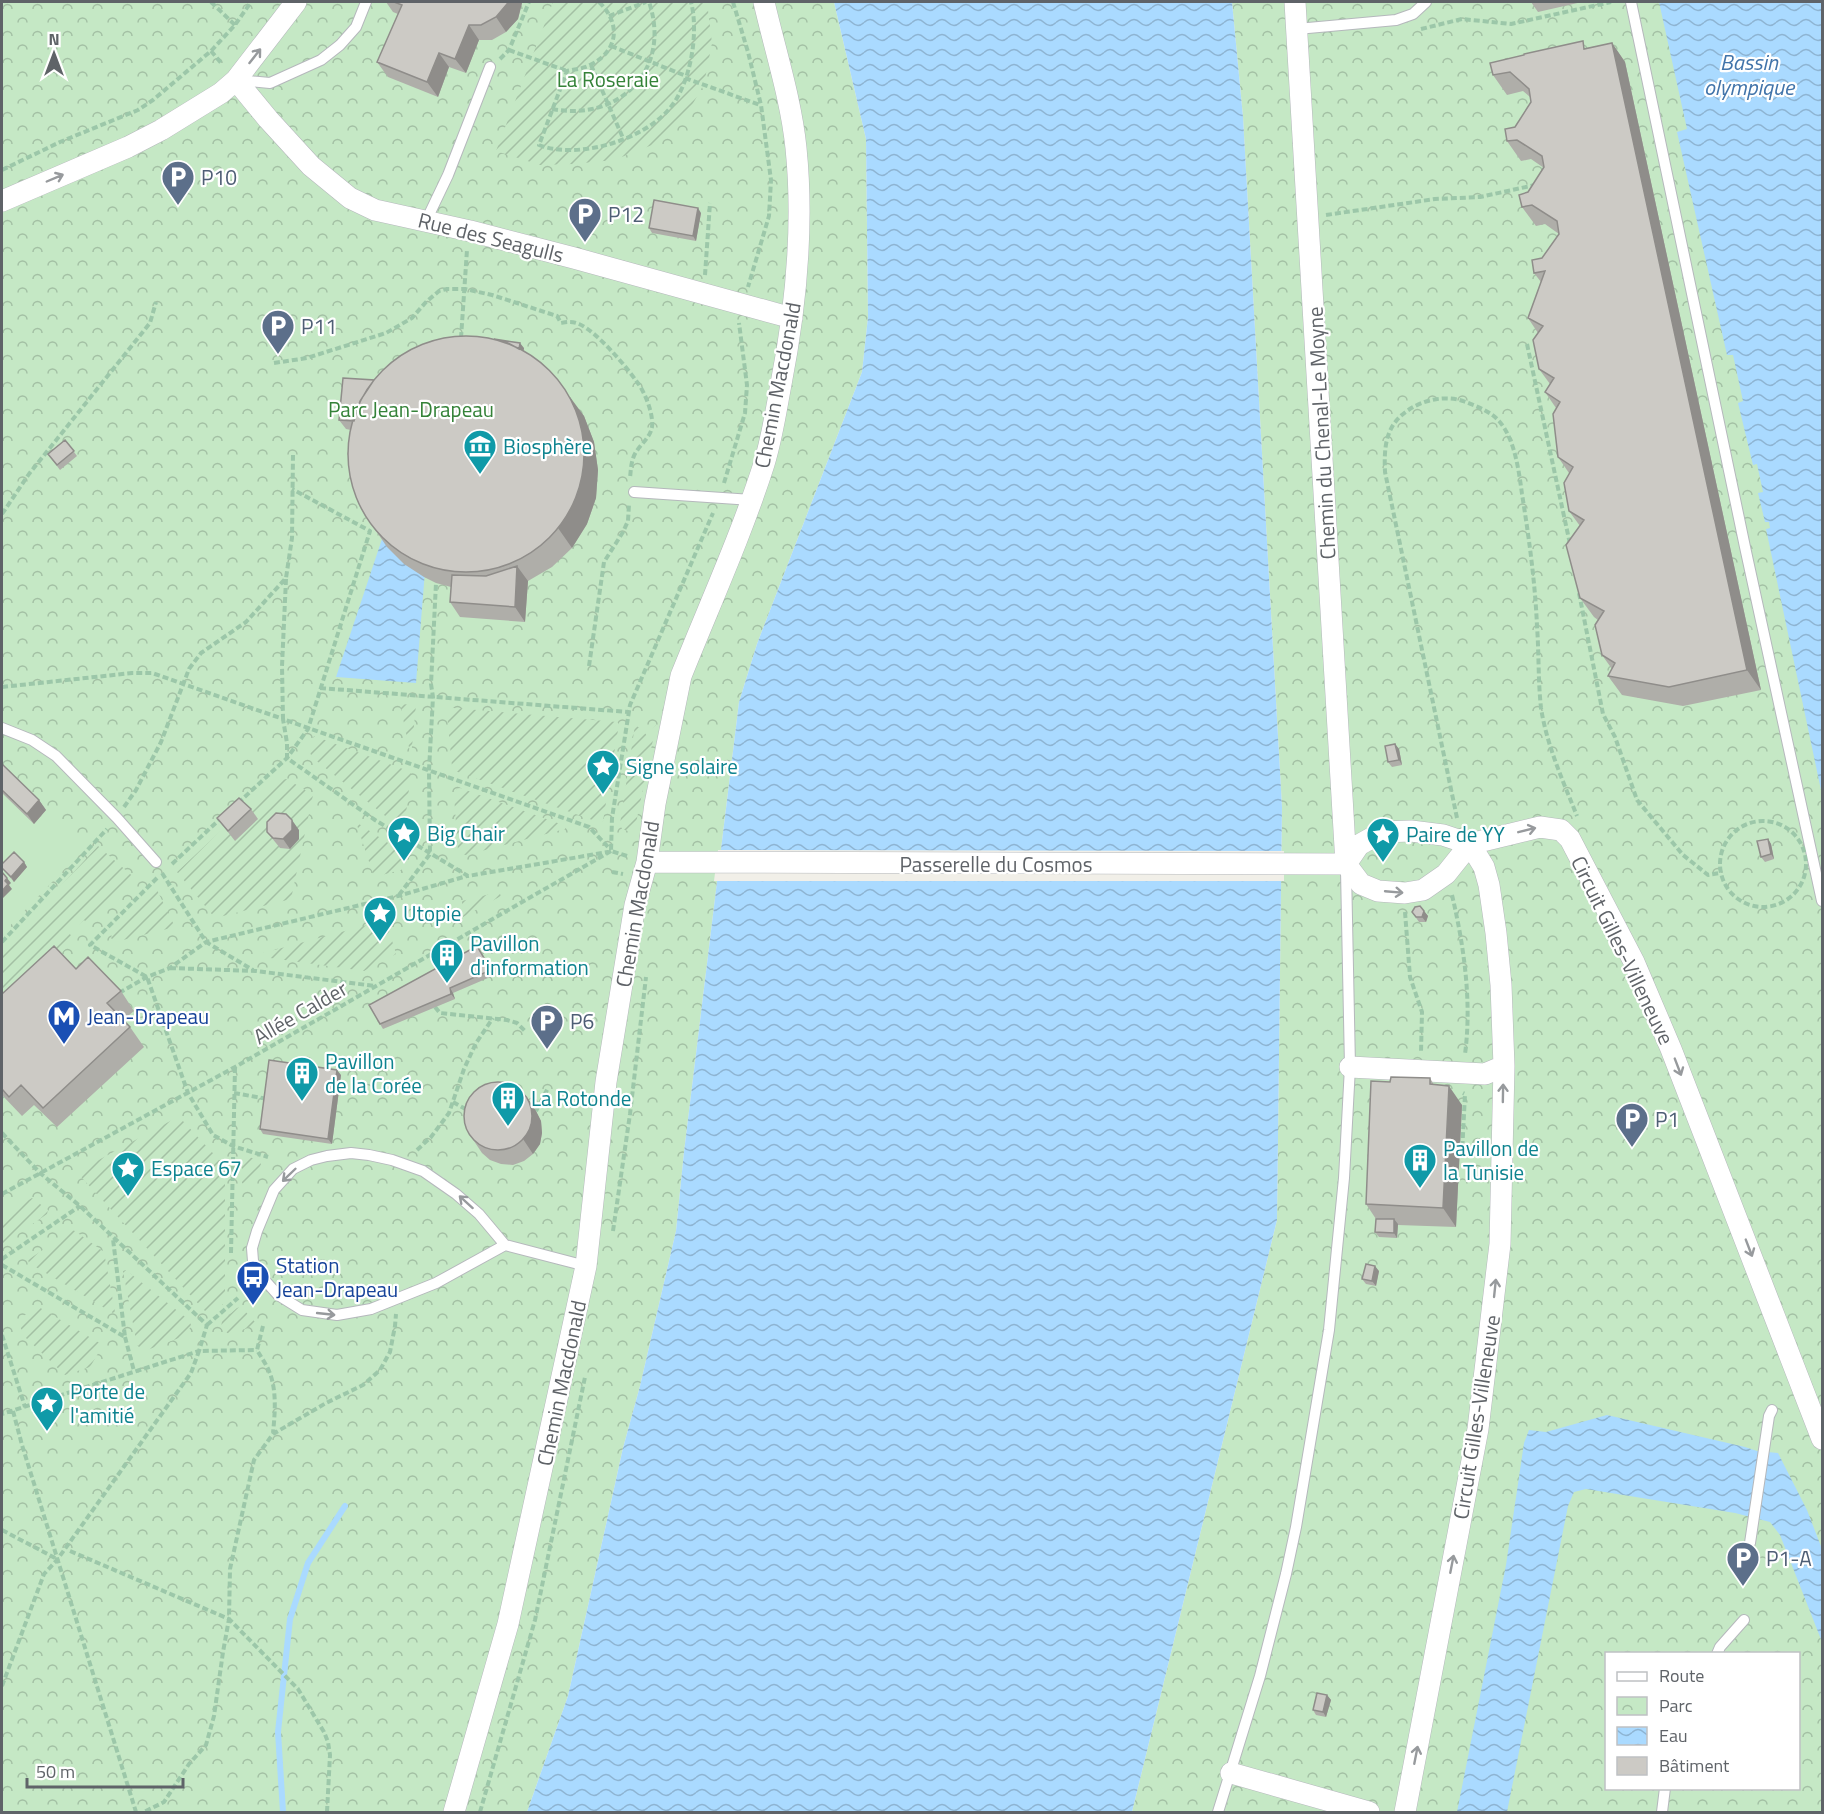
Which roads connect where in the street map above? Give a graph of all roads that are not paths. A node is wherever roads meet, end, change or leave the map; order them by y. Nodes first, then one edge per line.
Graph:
1 (296, 2) edge
2 (366, 2) edge
3 (764, 2) edge
4 (1295, 2) edge
5 (1426, 2) edge
6 (1631, 2) edge
7 (1298, 29) junction
8 (490, 67) dead end
9 (232, 75) junction
10 (2, 201) edge
11 (426, 221) junction
12 (792, 318) junction
13 (632, 488) road end
14 (752, 500) junction
15 (2, 728) edge
16 (1470, 844) junction
17 (156, 862) road end
18 (647, 862) junction
19 (1346, 864) junction
20 (1822, 901) edge
21 (1504, 1066) junction
22 (1350, 1067) junction
23 (505, 1245) junction
24 (586, 1266) junction
25 (1771, 1413) dead end
26 (1822, 1439) edge
27 (1750, 1543) dead end
28 (1744, 1620) dead end
29 (1718, 1652) edge
30 (1231, 1773) junction
31 (1665, 1790) edge
32 (454, 1812) edge
33 (1218, 1812) edge
34 (1369, 1812) edge
35 (1405, 1812) edge
36 (1662, 1812) edge

9 -> 1 street
2 - 9 lane
3 - 12 street, Chemin Macdonald
4 - 7 street, Chemin du Chenal-Le Moyne
5 - 7 lane
6 - 20 lane
7 - 19 street, Chemin du Chenal-Le Moyne
8 - 11 lane
10 -> 9 street
9 - 11 street, Rue des Seagulls
11 - 12 street, Rue des Seagulls
12 - 14 street, Chemin Macdonald
13 - 14 lane
14 - 18 street, Chemin Macdonald
15 - 17 lane
16 - 19 street
19 -> 16 street
16 - 21 street, Circuit Gilles-Villeneuve
16 -> 26 street, Circuit Gilles-Villeneuve
18 - 19 street, Passerelle du Cosmos
18 - 24 street, Chemin Macdonald
19 - 22 lane
21 - 22 street
35 -> 21 street, Circuit Gilles-Villeneuve
22 - 30 lane
23 -> 23 lane
23 - 24 lane
24 - 32 street, Chemin Macdonald
25 - 27 lane
28 - 29 lane
30 - 33 lane
30 - 34 street
31 - 36 lane

